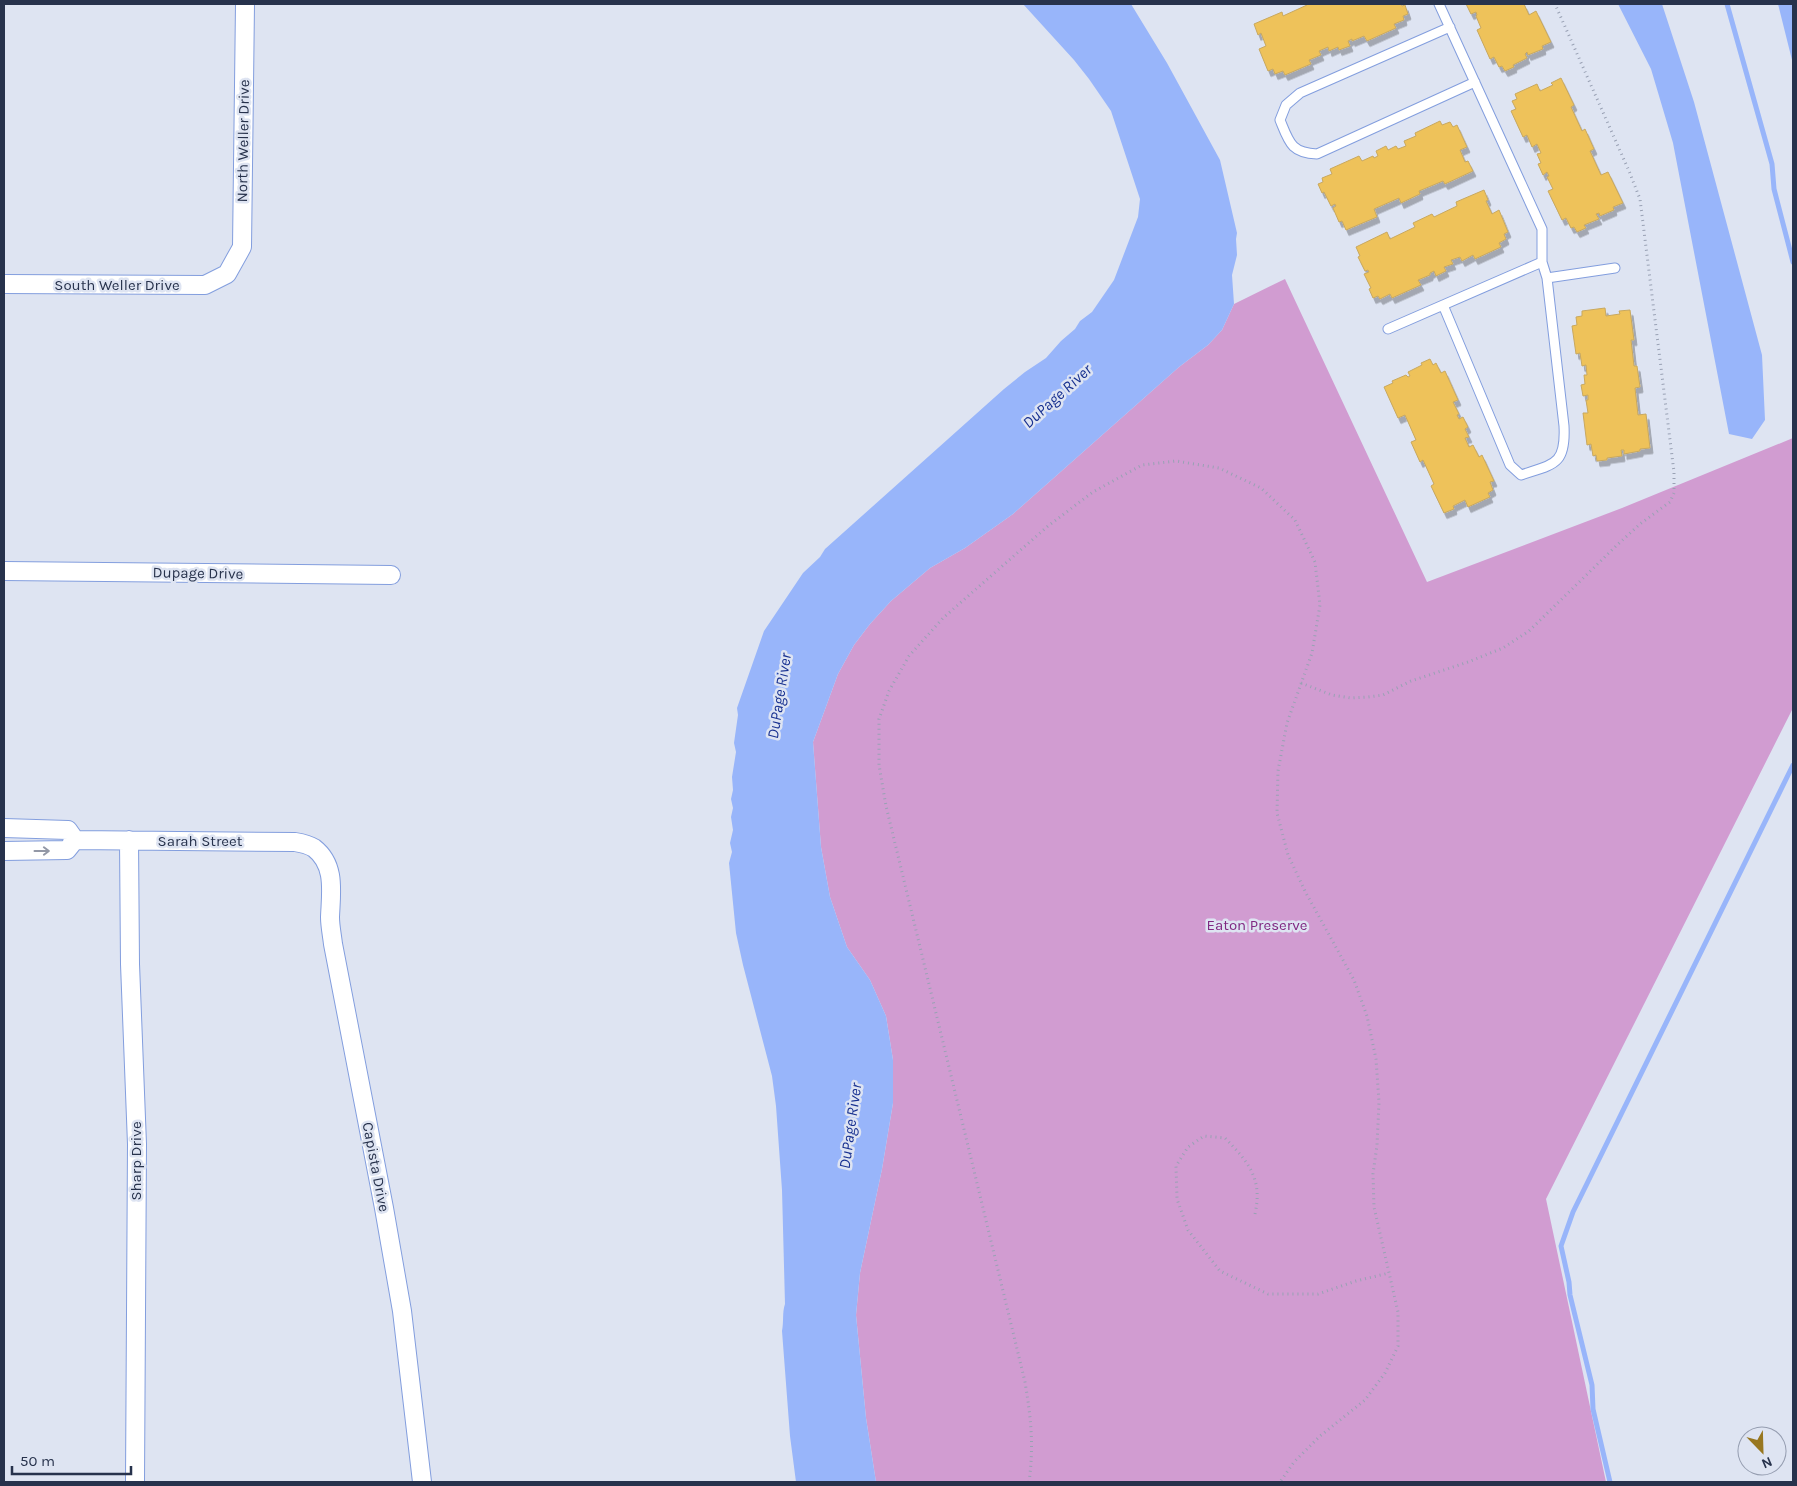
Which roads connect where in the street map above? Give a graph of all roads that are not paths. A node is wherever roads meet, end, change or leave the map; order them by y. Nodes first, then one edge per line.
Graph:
1 (245, 4) edge
2 (1439, 4) edge
3 (1450, 27) junction
4 (1475, 82) junction
5 (1542, 262) junction
6 (1615, 268) dead end
7 (227, 274) joint
8 (1547, 278) junction
9 (4, 284) edge
10 (1443, 305) junction
11 (1388, 329) dead end
12 (4, 571) edge
13 (392, 574) dead end
14 (4, 828) edge
15 (75, 840) junction
16 (129, 840) junction
17 (4, 851) edge
18 (321, 854) joint
19 (135, 1482) edge
20 (422, 1482) edge

1 - 7 street, North Weller Drive
2 - 3 lane
3 - 4 lane
3 - 4 lane
4 - 5 lane
5 - 8 lane
5 - 10 lane
6 - 8 lane
7 - 9 street, South Weller Drive
8 - 10 lane
10 - 11 lane
12 - 13 street, Dupage Drive
14 - 15 street, Sarah Street
15 - 16 street, Sarah Street
17 -> 15 street, Sarah Street
16 - 18 street, Sarah Street
16 - 19 street, Sharp Drive
18 - 20 street, Capista Drive

